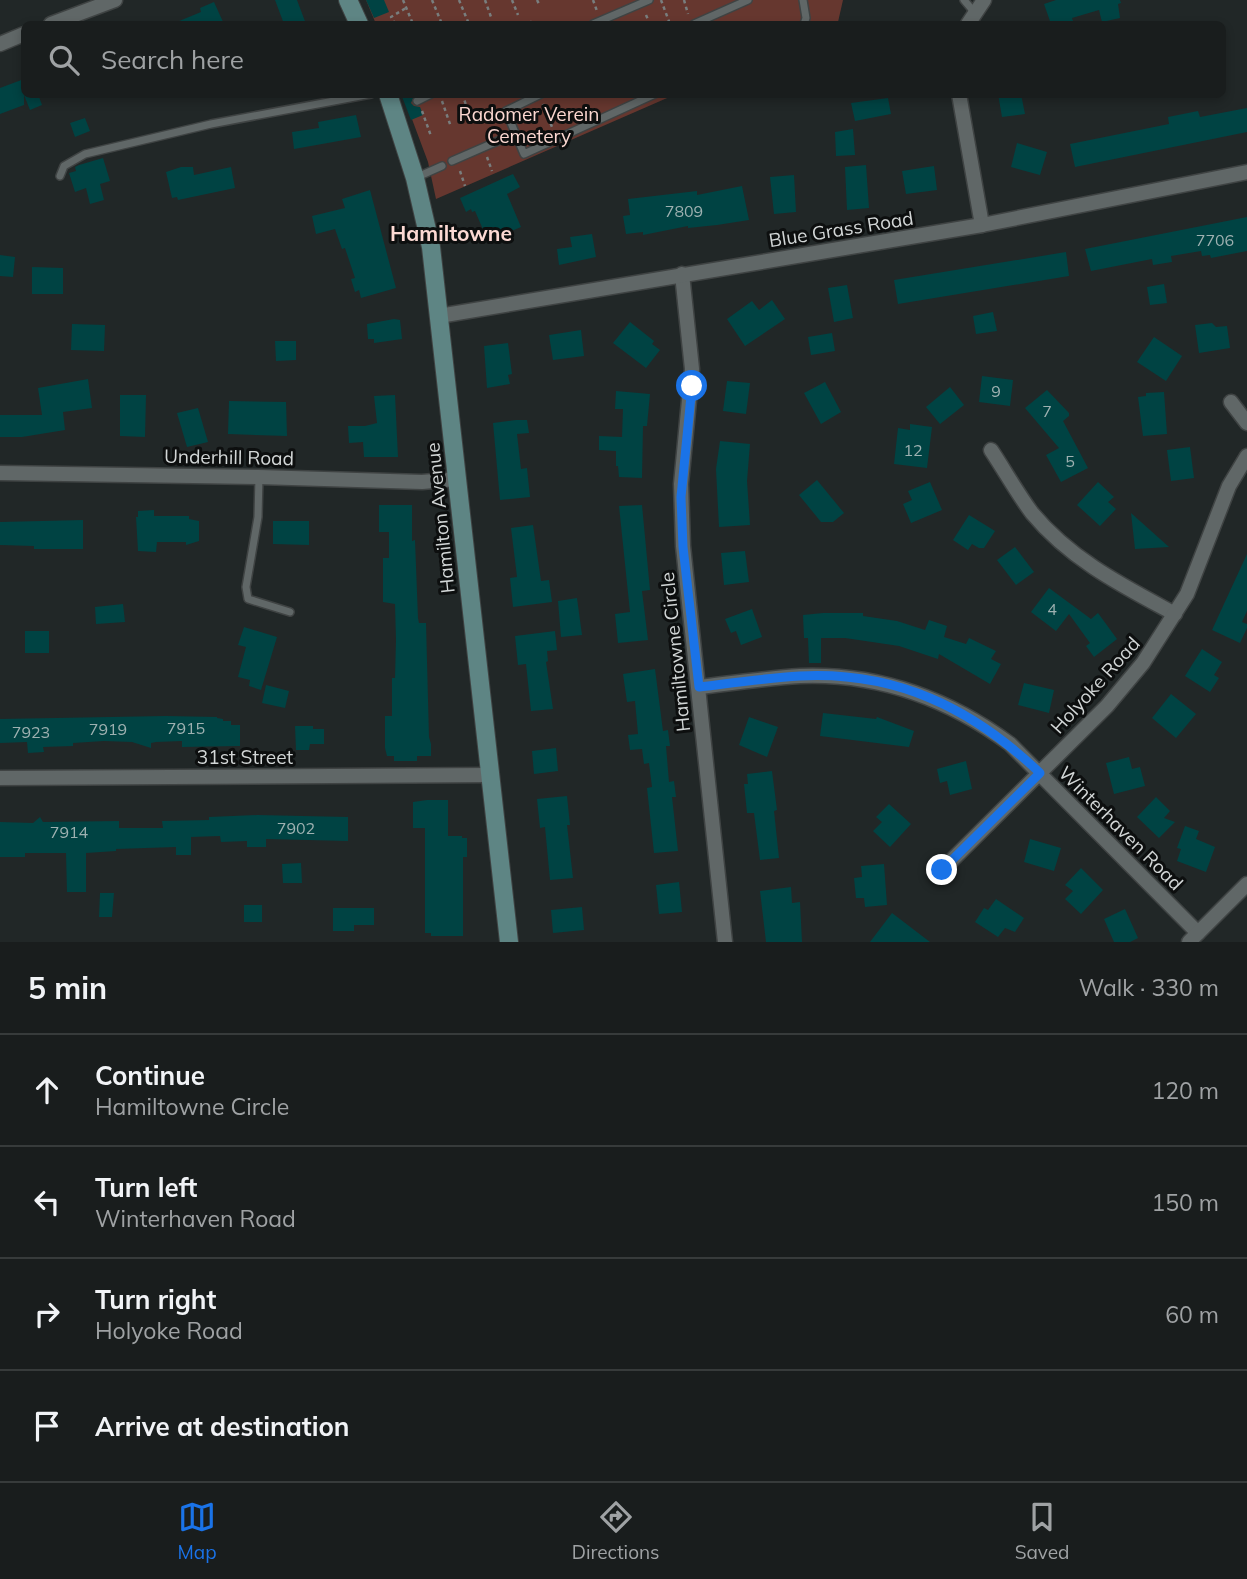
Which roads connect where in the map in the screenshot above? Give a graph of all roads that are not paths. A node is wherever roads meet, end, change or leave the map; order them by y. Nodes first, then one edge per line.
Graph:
1 (115, 0) edge
2 (649, 0) edge
3 (748, 0) edge
4 (803, 0) edge
5 (964, 0) edge
6 (984, 0) edge
7 (351, 1) edge
8 (971, 19) edge
9 (59, 21) edge
10 (358, 21) edge
11 (600, 21) edge
12 (701, 21) edge
13 (805, 21) edge
14 (21, 35) edge
15 (0, 44) edge
16 (350, 98) edge
17 (422, 98) edge
18 (534, 98) edge
19 (646, 98) edge
20 (960, 98) edge
21 (418, 100) road end
22 (396, 103) edge
23 (514, 134) junction
24 (452, 161) dead end
25 (442, 166) dead end
26 (1247, 172) edge
27 (60, 176) dead end
28 (415, 178) junction
29 (982, 225) junction
30 (682, 274) junction
31 (439, 316) junction
32 (1231, 402) dead end
33 (1247, 423) edge
34 (991, 450) dead end
35 (1247, 456) edge
36 (0, 473) edge
37 (259, 477) junction
38 (456, 479) junction
39 (290, 612) dead end
40 (1175, 614) junction
41 (699, 687) junction
42 (1040, 773) junction
43 (490, 775) junction
44 (0, 778) edge
45 (942, 870) dead end
46 (1247, 884) edge
47 (1194, 937) edge
48 (509, 942) edge
49 (725, 942) edge

1 - 9 street
2 - 11 lane
3 - 12 lane
4 - 13 lane
5 - 8 lane
6 - 8 street
7 - 10 street
14 - 15 street
16 - 27 lane
17 - 21 lane
18 - 23 lane
19 - 23 lane
20 - 29 street
22 - 28 street, Hamilton Avenue
23 - 24 lane
25 - 28 lane
26 - 29 street, Blue Grass Road
28 - 31 street, Hamilton Avenue
29 - 30 street, Blue Grass Road
30 - 31 street, Blue Grass Road
30 - 41 street, Hamiltowne Circle
31 - 38 street, Hamilton Avenue
32 - 33 street
34 - 40 street
35 - 40 street, Holyoke Road
36 - 37 street, Underhill Road
37 - 38 street, Underhill Road
37 - 39 lane
38 - 43 street, Hamilton Avenue
40 - 42 street, Holyoke Road
41 - 42 street, Winterhaven Road
41 - 49 street, Hamiltowne Circle
42 - 45 street, Holyoke Road
42 - 47 street, Winterhaven Road
43 - 44 street, 31st Street
43 - 48 street, Hamilton Avenue
46 - 47 street

